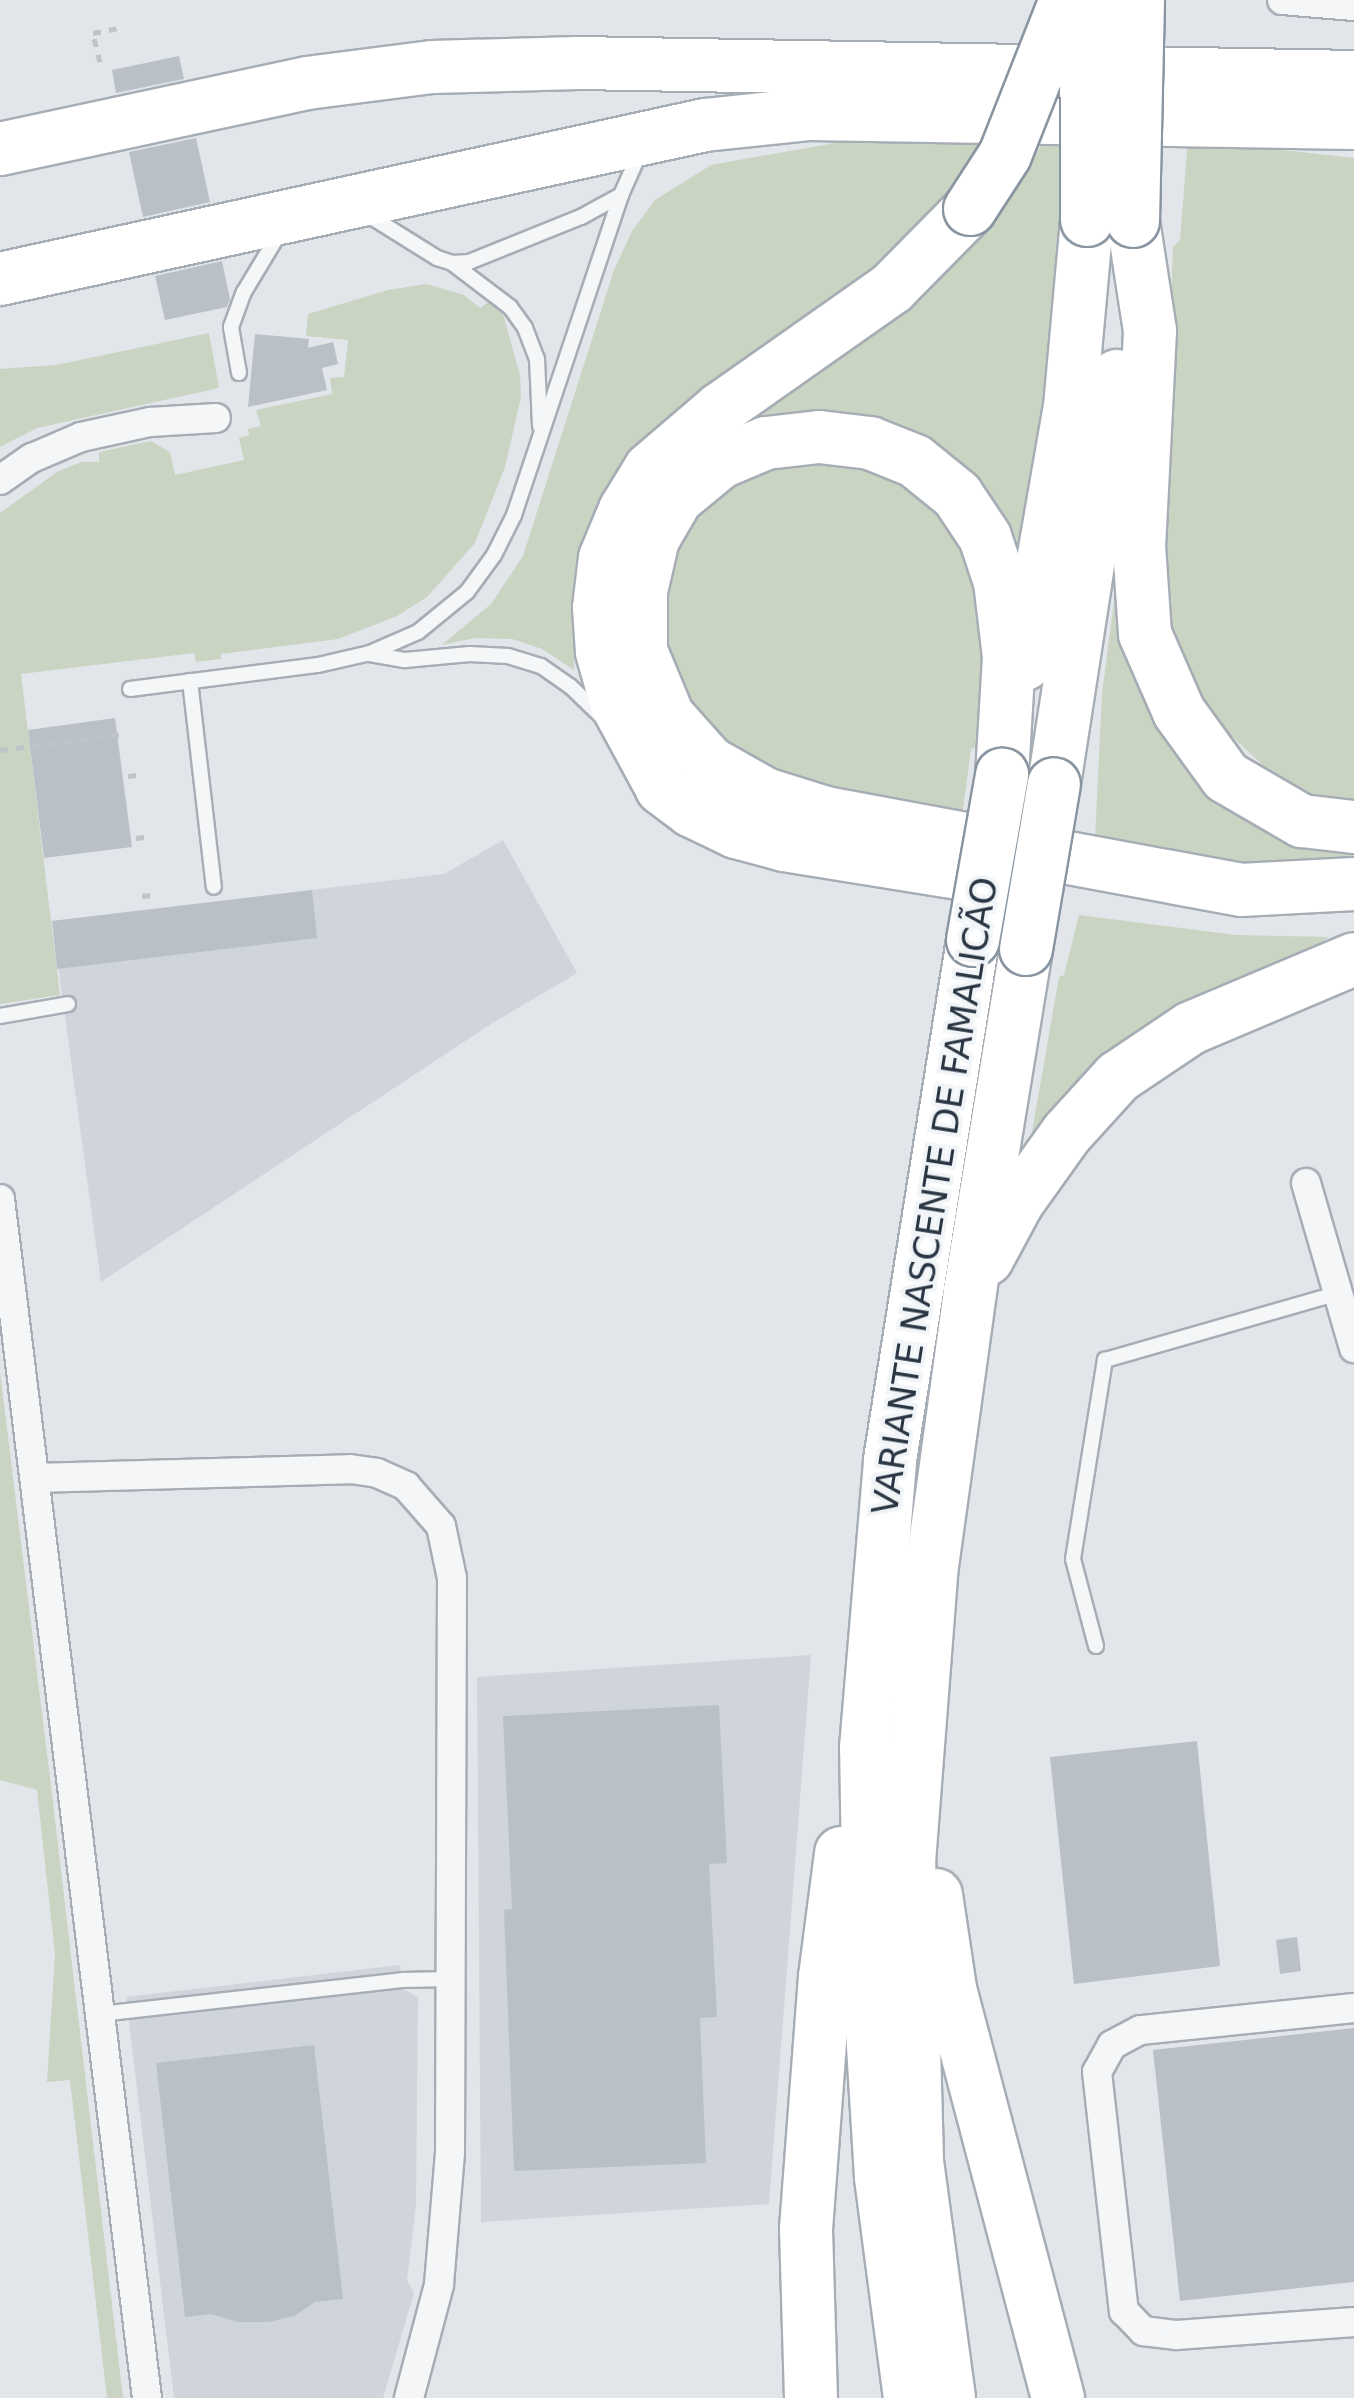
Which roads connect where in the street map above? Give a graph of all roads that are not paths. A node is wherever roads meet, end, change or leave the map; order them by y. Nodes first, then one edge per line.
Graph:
1 (1066, 0) edge
2 (1086, 0) edge
3 (1138, 0) edge
4 (1282, 0) edge
5 (1354, 6) edge
6 (1354, 77) edge
7 (1354, 122) edge
8 (648, 134) junction
9 (0, 148) edge
10 (621, 195) junction
11 (352, 205) junction
12 (289, 218) junction
13 (1110, 220) junction
14 (452, 264) junction
15 (0, 279) edge
16 (239, 373) dead end
17 (216, 418) dead end
18 (539, 446) junction
19 (0, 480) edge
20 (370, 654) junction
21 (190, 681) junction
22 (130, 689) dead end
23 (1002, 775) junction
24 (662, 788) junction
25 (1354, 827) edge
26 (1354, 884) edge
27 (214, 887) dead end
28 (1354, 919) edge
29 (1354, 958) edge
30 (68, 1004) dead end
31 (0, 1016) edge
32 (1306, 1183) dead end
33 (0, 1199) edge
34 (970, 1291) junction
35 (1338, 1294) junction
36 (1354, 1348) edge
37 (35, 1478) junction
38 (874, 1623) junction
39 (1096, 1646) dead end
40 (918, 1713) junction
41 (450, 1979) junction
42 (1354, 2008) edge
43 (100, 2014) junction
44 (1354, 2322) edge
45 (147, 2398) edge
46 (409, 2398) edge
47 (811, 2398) edge
48 (910, 2398) edge
49 (948, 2398) edge
50 (1058, 2398) edge

1 - 24 highway, bridge
2 - 13 highway, VARIANTE NASCENTE DE FAMALICÃO, bridge
3 - 13 highway, VARIANTE NASCENTE DE FAMALICÃO, bridge
4 - 5 street
6 - 9 highway
7 - 8 highway
8 - 10 lane
8 - 11 highway
10 - 14 lane
10 - 18 lane
11 - 12 highway
11 - 14 lane
12 - 15 highway
12 - 16 lane
13 - 23 highway, VARIANTE NASCENTE DE FAMALICÃO
13 - 25 highway
13 - 34 highway, VARIANTE NASCENTE DE FAMALICÃO, bridge
14 - 18 lane
17 - 19 street
18 - 20 lane
20 - 21 lane
20 - 24 lane
21 - 22 lane
21 - 27 lane
23 - 26 highway
23 - 38 highway, VARIANTE NASCENTE DE FAMALICÃO, bridge
24 - 28 highway
29 - 34 highway
30 - 31 lane
32 - 35 street
33 - 37 street
34 - 40 highway, VARIANTE NASCENTE DE FAMALICÃO
35 - 36 street
35 - 39 lane
37 - 41 street
37 - 43 street
38 - 47 highway
38 - 48 highway, VARIANTE NASCENTE DE FAMALICÃO
40 - 49 highway, VARIANTE NASCENTE DE FAMALICÃO
40 - 50 highway
41 - 43 lane
41 - 46 street
42 - 44 street
43 - 45 street

